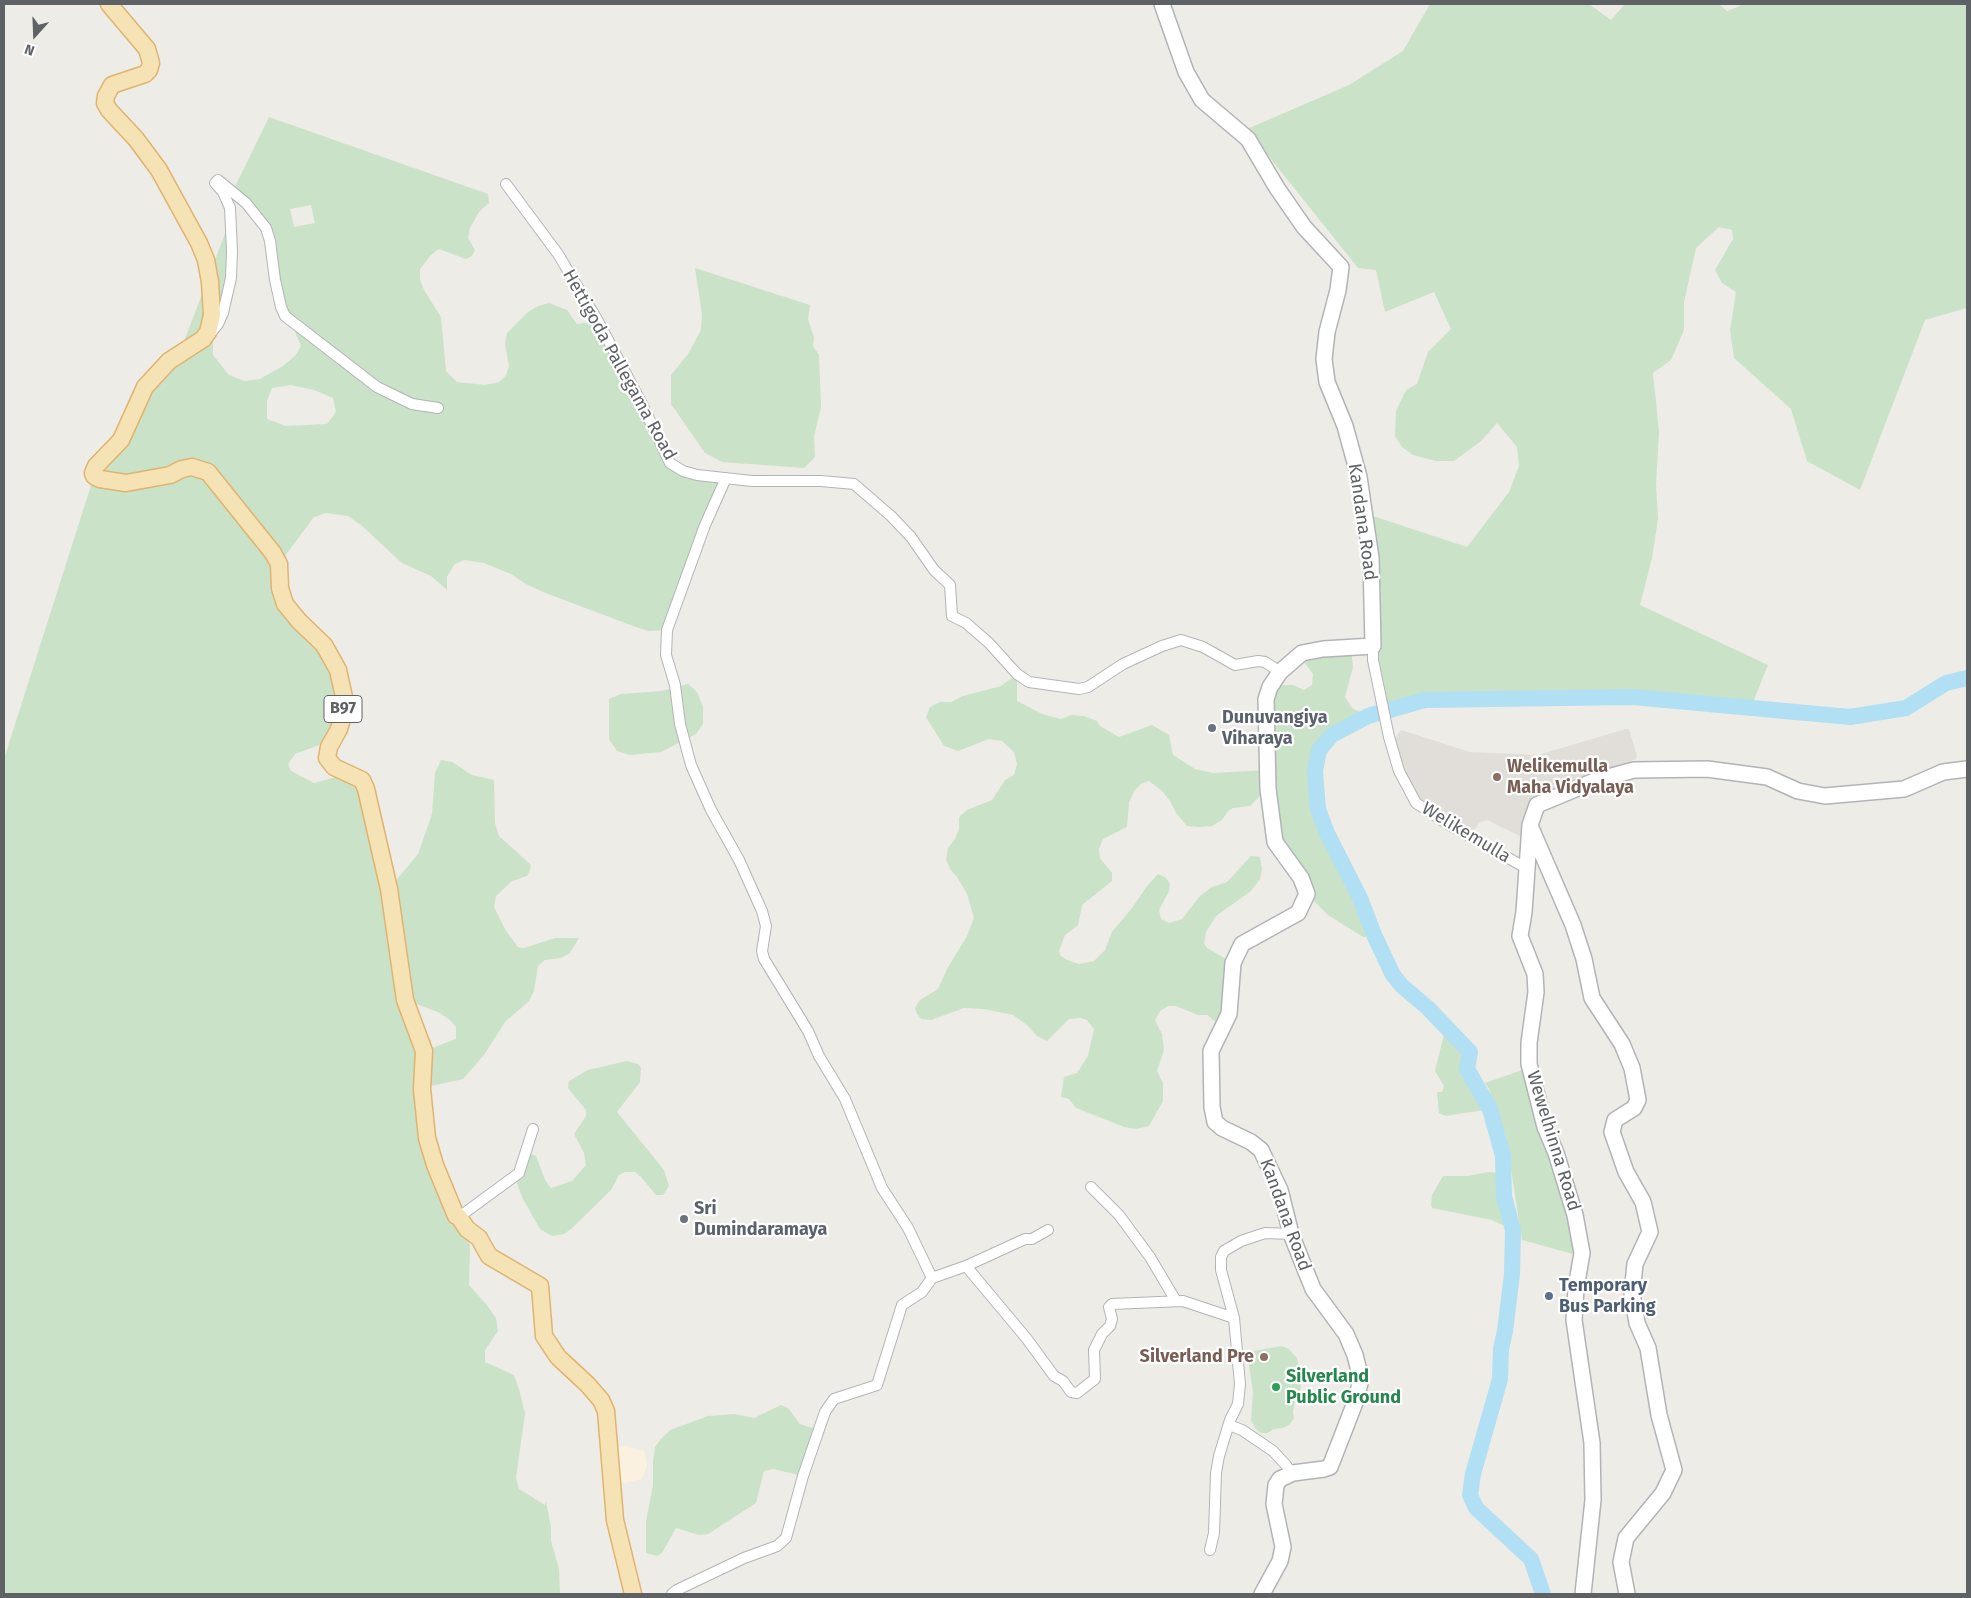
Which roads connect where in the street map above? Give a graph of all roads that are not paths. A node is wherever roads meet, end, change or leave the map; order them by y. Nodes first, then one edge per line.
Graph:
1 (109, 4) edge
2 (1162, 4) edge
3 (506, 184) dead end
4 (203, 340) junction
5 (438, 408) dead end
6 (726, 478) junction
7 (1373, 646) junction
8 (1280, 672) junction
9 (1967, 769) edge
10 (1530, 825) junction
11 (1526, 868) junction
12 (533, 1129) dead end
13 (1091, 1187) dead end
14 (459, 1217) junction
15 (1048, 1230) dead end
16 (1291, 1234) junction
17 (966, 1266) junction
18 (932, 1278) junction
19 (1176, 1301) junction
20 (1234, 1318) junction
21 (1229, 1425) junction
22 (1291, 1473) junction
23 (1210, 1550) dead end
24 (628, 1578) junction
25 (623, 1594) edge
26 (633, 1594) edge
27 (672, 1594) edge
28 (1262, 1594) edge
29 (1583, 1594) edge
30 (1627, 1594) edge

1 - 4 main road
2 - 7 street, Kandana Road
3 - 6 street, Hettigoda Pallegama Road
4 - 5 street
4 - 14 main road, B97
6 - 8 street, Hettigoda Pallegama Road
6 - 18 street
7 - 8 street, Kandana Road
7 - 11 street, Welikemulla
8 - 16 street, Kandana Road
9 - 10 street, Wewelhinna Road
10 - 11 street, Wewelhinna Road
10 - 30 street
11 - 29 street, Wewelhinna Road
12 - 14 street
13 - 19 street
14 - 24 main road, B97
15 - 17 street
16 - 20 street
16 - 22 street, Kandana Road
17 - 18 street
17 - 19 street
18 - 27 street
19 - 20 street
20 - 21 street
21 - 22 street
21 - 23 street
22 - 28 street
24 - 25 street
24 - 26 main road, B97

